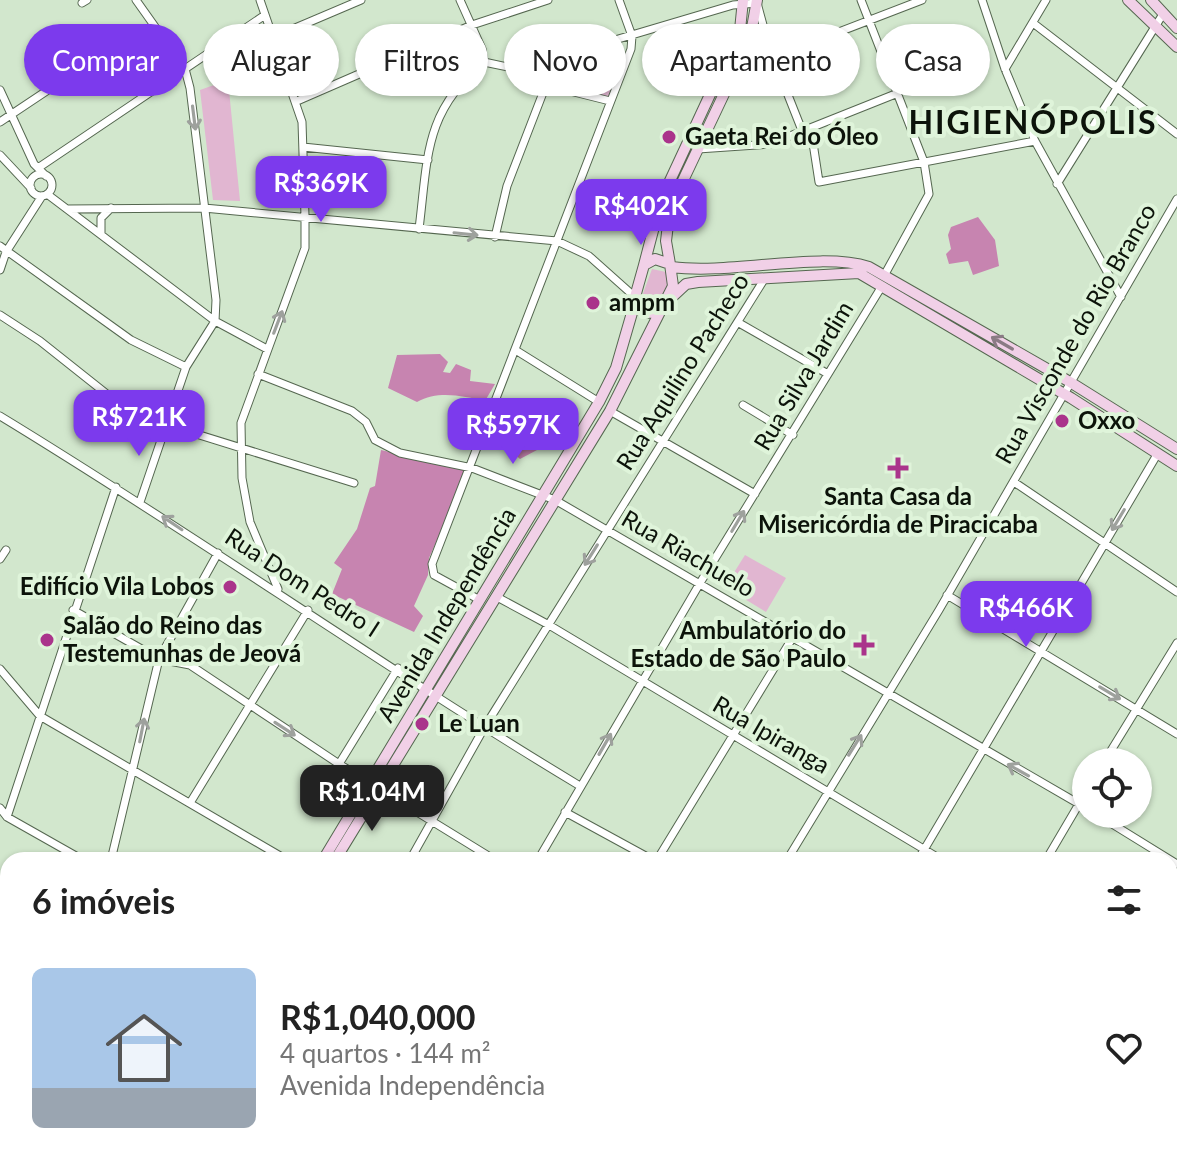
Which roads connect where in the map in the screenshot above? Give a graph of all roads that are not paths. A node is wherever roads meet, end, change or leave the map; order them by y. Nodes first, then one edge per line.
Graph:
1 (136, 0) edge
2 (260, 0) edge
3 (361, 0) edge
4 (460, 0) edge
5 (548, 0) edge
6 (619, 0) edge
7 (861, 0) edge
8 (922, 0) edge
9 (982, 0) edge
10 (1046, 0) edge
11 (1128, 0) edge
12 (1151, 0) edge
13 (743, 2) edge
14 (757, 2) edge
15 (1163, 14) junction
16 (265, 15) junction
17 (870, 21) junction
18 (1033, 23) junction
19 (153, 24) edge
20 (269, 24) edge
21 (305, 24) edge
22 (472, 24) edge
23 (475, 24) edge
24 (741, 24) edge
25 (759, 24) edge
26 (860, 25) edge
27 (1154, 27) junction
28 (1177, 28) edge
29 (632, 36) junction
30 (876, 36) edge
31 (626, 38) edge
32 (1177, 47) edge
33 (187, 68) edge
34 (1005, 69) junction
35 (355, 76) edge
36 (187, 84) edge
37 (1116, 87) junction
38 (2, 94) edge
39 (40, 96) edge
40 (144, 96) edge
41 (295, 96) edge
42 (448, 96) edge
43 (542, 96) edge
44 (590, 96) edge
45 (709, 96) edge
46 (723, 96) edge
47 (791, 96) edge
48 (891, 96) edge
49 (899, 96) edge
50 (297, 101) junction
51 (610, 101) junction
52 (12, 115) junction
53 (0, 122) edge
54 (807, 132) junction
55 (1177, 134) edge
56 (1035, 141) junction
57 (303, 147) junction
58 (698, 149) junction
59 (0, 155) edge
60 (428, 160) junction
61 (924, 162) junction
62 (36, 166) junction
63 (49, 179) junction
64 (32, 184) junction
65 (1057, 184) junction
66 (44, 195) junction
67 (1177, 199) edge
68 (112, 208) junction
69 (204, 208) junction
70 (67, 209) junction
71 (305, 216) junction
72 (419, 229) junction
73 (101, 233) junction
74 (495, 237) junction
75 (557, 241) junction
76 (3, 249) edge
77 (644, 265) junction
78 (671, 266) junction
79 (0, 270) edge
80 (767, 276) junction
81 (884, 279) junction
82 (1121, 297) junction
83 (635, 298) junction
84 (661, 310) junction
85 (0, 315) edge
86 (215, 321) junction
87 (739, 323) junction
88 (267, 349) junction
89 (517, 351) junction
90 (186, 367) junction
91 (258, 374) junction
92 (828, 374) junction
93 (1070, 382) junction
94 (1063, 394) junction
95 (599, 402) junction
96 (743, 405) dead end
97 (610, 411) junction
98 (0, 416) edge
99 (166, 424) junction
100 (793, 435) junction
101 (665, 441) junction
102 (241, 449) junction
103 (1177, 449) edge
104 (1158, 453) junction
105 (1177, 466) edge
106 (472, 468) junction
107 (1014, 482) junction
108 (354, 483) dead end
109 (116, 487) junction
110 (543, 494) junction
111 (755, 494) junction
112 (555, 500) junction
113 (140, 502) junction
114 (607, 530) junction
115 (1104, 542) junction
116 (6, 550) dead end
117 (218, 553) junction
118 (0, 559) edge
119 (266, 564) junction
120 (257, 578) junction
121 (699, 585) junction
122 (279, 591) junction
123 (1177, 592) edge
124 (947, 595) junction
125 (497, 597) junction
126 (478, 599) junction
127 (73, 610) junction
128 (308, 610) junction
129 (549, 625) junction
130 (793, 637) junction
131 (1177, 643) edge
132 (1043, 652) junction
133 (1168, 658) junction
134 (159, 659) junction
135 (1177, 663) edge
136 (398, 668) junction
137 (0, 669) edge
138 (642, 681) junction
139 (425, 688) junction
140 (887, 693) junction
141 (434, 696) junction
142 (248, 705) junction
143 (1136, 708) junction
144 (40, 716) junction
145 (484, 728) junction
146 (1177, 734) edge
147 (732, 737) junction
148 (1112, 748) edge
149 (983, 750) junction
150 (339, 764) junction
151 (134, 769) junction
152 (375, 785) junction
153 (580, 786) junction
154 (827, 791) junction
155 (1072, 800) edge
156 (190, 803) junction
157 (0, 808) edge
158 (565, 812) junction
159 (7, 817) junction
160 (433, 821) junction
161 (1072, 821) edge
162 (1118, 828) edge
163 (924, 850) junction
164 (69, 852) edge
165 (113, 852) edge
166 (273, 852) edge
167 (329, 852) edge
168 (339, 852) edge
169 (415, 852) edge
170 (482, 852) edge
171 (542, 852) edge
172 (640, 852) edge
173 (660, 852) edge
174 (792, 852) edge
175 (928, 852) edge
176 (1051, 852) edge
177 (1156, 852) edge

1 - 19 street
2 - 16 street
3 - 21 street
4 - 22 street
5 - 23 street
6 - 29 street
7 - 17 street, Rua Silva Jardim
8 - 17 street
9 - 34 street
10 - 18 street
11 - 27 main road
12 - 15 main road
13 - 14 street
13 - 24 main road
13 - 29 street
14 - 25 main road
15 - 27 street
15 - 28 main road
16 - 20 street
16 - 33 street
17 - 26 street
17 - 30 street, Rua Silva Jardim
18 - 34 street
18 - 37 street
27 - 32 main road
27 - 37 street
29 - 31 street
29 - 51 street
34 - 56 street
35 - 50 street
36 -> 69 street
37 - 55 street
37 - 65 street
38 - 52 street
39 - 52 street
40 - 62 street
41 - 50 street
42 - 60 street
43 - 74 street
44 - 51 street
45 - 77 main road
46 - 58 main road
47 - 54 street
48 - 54 street
49 - 61 street, Rua Silva Jardim
50 - 57 street
51 - 75 street
52 - 53 street
52 - 62 street
54 - 58 street
54 - 61 street
56 - 61 street
56 - 65 street
57 - 60 street
57 - 71 street
58 - 78 main road
59 - 64 street
60 - 72 street
61 - 81 street, Rua Silva Jardim
62 - 63 street
62 - 64 street
63 - 64 street
63 - 66 street
63 - 70 street
64 - 66 street
65 - 82 street
66 - 70 street
66 - 76 street
67 - 82 street, Rua Visconde do Rio Branco
68 - 69 street
68 - 70 street
68 - 73 street
69 - 71 street
69 - 86 street
70 - 73 street
71 - 72 street
88 -> 71 street
72 -> 74 street
73 - 86 street
74 - 75 street
75 - 83 street
75 - 89 street
76 - 79 street
76 - 90 street
77 - 78 main road
77 - 83 main road
78 - 81 main road, Avenida Independência
78 - 84 main road
80 - 81 main road, Avenida Independência
80 - 84 main road, Avenida Independência
80 - 87 street, Rua Aquilino Pacheco
81 - 92 street, Rua Silva Jardim
93 -> 81 main road, Avenida Independência
81 - 94 main road, Avenida Independência
82 - 93 street, Rua Visconde do Rio Branco
83 - 84 main road
83 - 95 main road, Avenida Independência
84 - 97 main road, Avenida Independência
85 - 99 street
86 - 88 street
86 - 90 street
87 - 92 street
87 - 101 street, Rua Aquilino Pacheco
88 - 91 street
89 - 95 street
89 - 106 street
90 - 99 street
91 - 102 street
91 - 106 street, Rua Riachuelo
92 - 100 street, Rua Silva Jardim
93 - 94 street, Rua Visconde do Rio Branco
93 - 103 main road, Avenida Independência
94 - 104 main road, Avenida Independência
94 - 107 street, Rua Visconde do Rio Branco
95 - 110 main road, Avenida Independência
96 - 100 street
97 - 101 street
97 - 112 main road, Avenida Independência
98 - 109 street, Rua Dom Pedro I
99 - 102 street
99 - 113 street
100 - 111 street, Rua Silva Jardim
101 - 111 street
101 - 114 street, Rua Aquilino Pacheco
102 - 108 street
102 - 119 street
104 - 105 main road, Avenida Independência
104 -> 115 street
106 - 110 street, Rua Riachuelo
106 - 126 street
107 - 115 street
107 - 124 street, Rua Visconde do Rio Branco
109 - 113 street, Rua Dom Pedro I
109 - 127 street
110 - 112 street, Rua Riachuelo
110 - 126 main road, Avenida Independência
121 -> 111 street, Rua Silva Jardim
112 - 114 street, Rua Riachuelo
112 - 125 main road, Avenida Independência
117 -> 113 street, Rua Dom Pedro I
114 - 121 street, Rua Riachuelo
114 -> 129 street, Rua Aquilino Pacheco
115 - 123 street
115 - 132 street
116 - 118 street
117 - 120 street, Rua Dom Pedro I
117 - 134 street
119 - 120 street
119 - 122 street
120 - 122 street, Rua Dom Pedro I
121 - 130 street, Rua Riachuelo
121 - 138 street, Rua Silva Jardim
122 - 128 street, Rua Dom Pedro I
124 - 132 street
124 - 140 street, Rua Visconde do Rio Branco
125 - 129 street, Rua Ipiranga
125 - 141 main road, Avenida Independência
126 - 139 main road, Avenida Independência
127 - 134 street
127 - 144 street
128 - 136 street, Rua Dom Pedro I
128 - 142 street
129 - 138 street, Rua Ipiranga
129 - 145 street, Rua Aquilino Pacheco
130 - 140 street, Rua Riachuelo
130 - 147 street
131 - 133 street
132 -> 143 street
132 - 149 street
133 - 135 street
133 - 143 street
134 - 142 street
151 -> 134 street
136 - 139 street, Rua Dom Pedro I
136 - 150 street
137 - 144 street
138 - 147 street, Rua Ipiranga
153 -> 138 street, Rua Silva Jardim
139 - 141 street, Rua Dom Pedro I
139 - 152 main road, Avenida Independência
140 - 149 street, Rua Riachuelo
154 -> 140 street, Rua Visconde do Rio Branco
141 - 145 street, Rua Dom Pedro I
141 - 152 main road, Avenida Independência
142 -> 150 street
142 - 156 street
143 - 146 street
143 - 148 street
144 - 151 street
144 - 159 street
145 - 153 street, Rua Dom Pedro I
145 - 160 street, Rua Aquilino Pacheco
147 - 154 street, Rua Ipiranga
147 - 173 street
155 -> 149 street, Rua Riachuelo
149 - 163 street
150 - 152 street
151 - 156 street
151 - 165 street
152 - 160 street
152 - 167 main road, Avenida Independência
152 - 168 main road, Avenida Independência
153 - 158 street, Rua Silva Jardim
154 - 163 street, Rua Ipiranga
154 - 174 street, Rua Visconde do Rio Branco
156 - 166 street
157 - 159 street
158 - 171 street, Rua Silva Jardim
158 - 172 street
159 - 164 street
160 - 169 street, Rua Aquilino Pacheco
160 - 170 street
161 - 176 street
162 - 177 street
163 - 175 street, Rua Ipiranga

